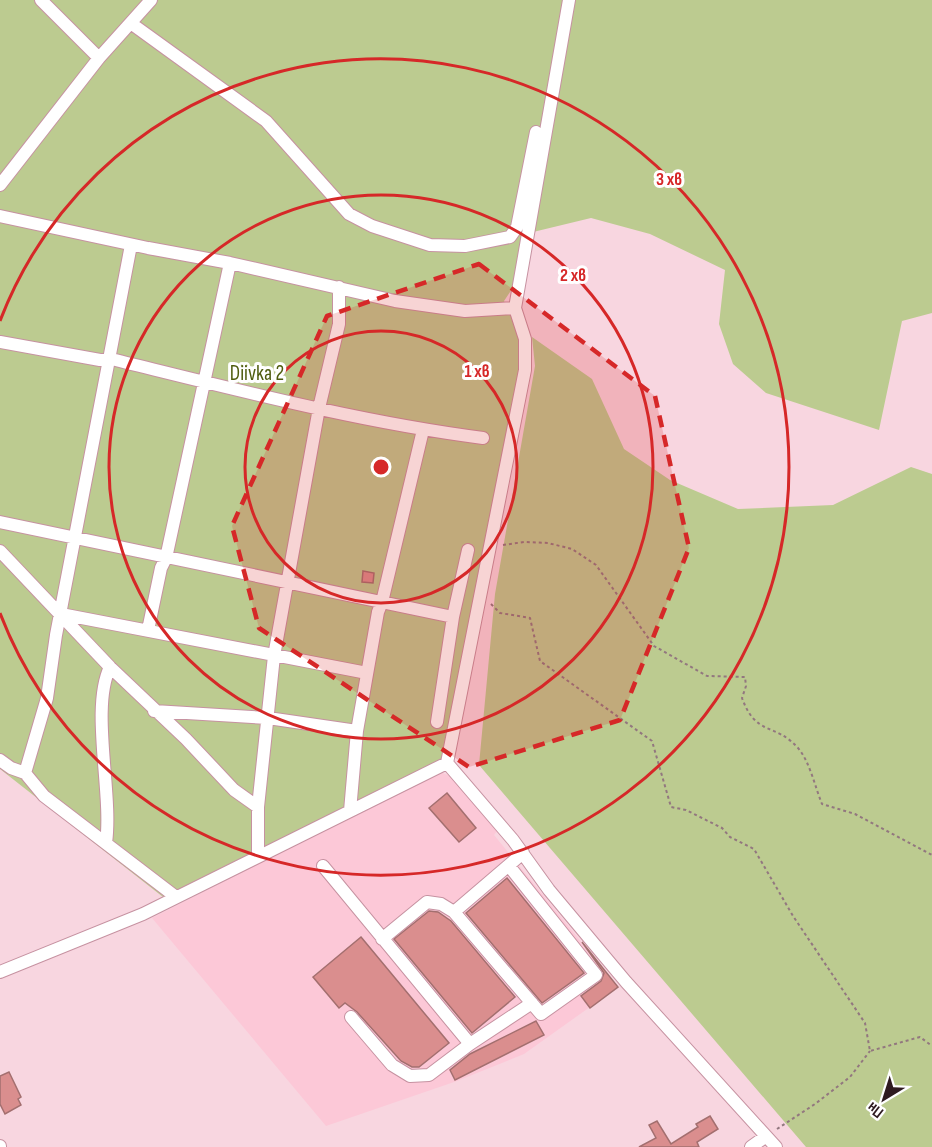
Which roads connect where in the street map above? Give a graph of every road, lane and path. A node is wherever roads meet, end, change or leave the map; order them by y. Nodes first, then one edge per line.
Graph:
1 (41, 0) edge
2 (151, 0) edge
3 (569, 0) edge
4 (132, 24) junction
5 (99, 58) junction
6 (536, 132) dead end
7 (0, 185) edge
8 (0, 216) edge
9 (131, 245) junction
10 (230, 263) junction
11 (339, 287) junction
12 (514, 308) junction
13 (0, 342) edge
14 (111, 359) junction
15 (204, 382) junction
16 (319, 408) junction
17 (423, 430) junction
18 (483, 438) dead end
19 (0, 522) edge
20 (74, 539) junction
21 (490, 547) junction
22 (468, 550) dead end
23 (0, 551) edge
24 (166, 558) junction
25 (288, 583) junction
26 (479, 595) junction
27 (382, 602) junction
28 (61, 614) junction
29 (453, 617) junction
30 (148, 630) junction
31 (274, 656) junction
32 (110, 667) junction
33 (366, 673) junction
34 (154, 711) junction
35 (268, 718) junction
36 (437, 722) dead end
37 (357, 731) junction
38 (0, 760) edge
39 (447, 764) junction
40 (25, 773) junction
41 (258, 807) junction
42 (350, 811) junction
43 (106, 843) junction
44 (523, 853) junction
45 (932, 855) edge
46 (258, 856) junction
47 (323, 866) dead end
48 (509, 866) junction
49 (176, 897) junction
50 (454, 912) junction
51 (382, 939) junction
52 (0, 972) edge
53 (532, 1003) junction
54 (351, 1017) dead end
55 (470, 1044) junction
56 (932, 1046) edge
57 (870, 1051) junction
58 (765, 1137) junction
59 (751, 1147) edge
60 (776, 1147) edge

1 - 5 street
2 - 4 street
3 - 12 street
4 - 5 street
4 - 6 street
5 - 7 street
8 - 9 street
9 - 10 street
9 - 14 street
10 - 11 street
10 - 15 street
11 - 12 street
11 - 16 street
12 - 21 street
13 - 14 street
14 - 15 street
14 - 20 street
15 - 16 street
15 - 24 street
16 - 17 street
16 - 25 street
17 - 18 street
17 - 27 street
19 - 20 street
20 - 24 street
20 - 28 street
21 - 26 street
21 - 45 path
22 - 29 street
23 - 28 street
24 - 25 street
24 - 30 street
25 - 27 street
25 - 31 street
26 - 39 street
26 - 57 path
27 - 29 street
27 - 33 street
28 - 30 street
28 - 32 street
28 - 40 street
29 - 36 street
30 - 31 street
31 - 33 street
31 - 35 street
32 - 34 street
32 - 43 street
33 - 37 street
34 - 35 street
34 - 41 street
35 - 37 street
35 - 41 street
37 - 42 street
38 - 40 street
39 - 42 street
39 - 44 street
40 - 43 street
41 - 46 street
42 - 46 street
43 - 49 street
44 - 48 street
44 - 58 street
46 - 49 street
47 - 51 street
48 - 50 street
48 - 53 street
49 - 52 street
50 - 51 street
50 - 53 street
51 - 55 street
53 - 55 street
54 - 55 street
56 - 57 path
57 - 58 path
58 - 59 street
58 - 60 street

